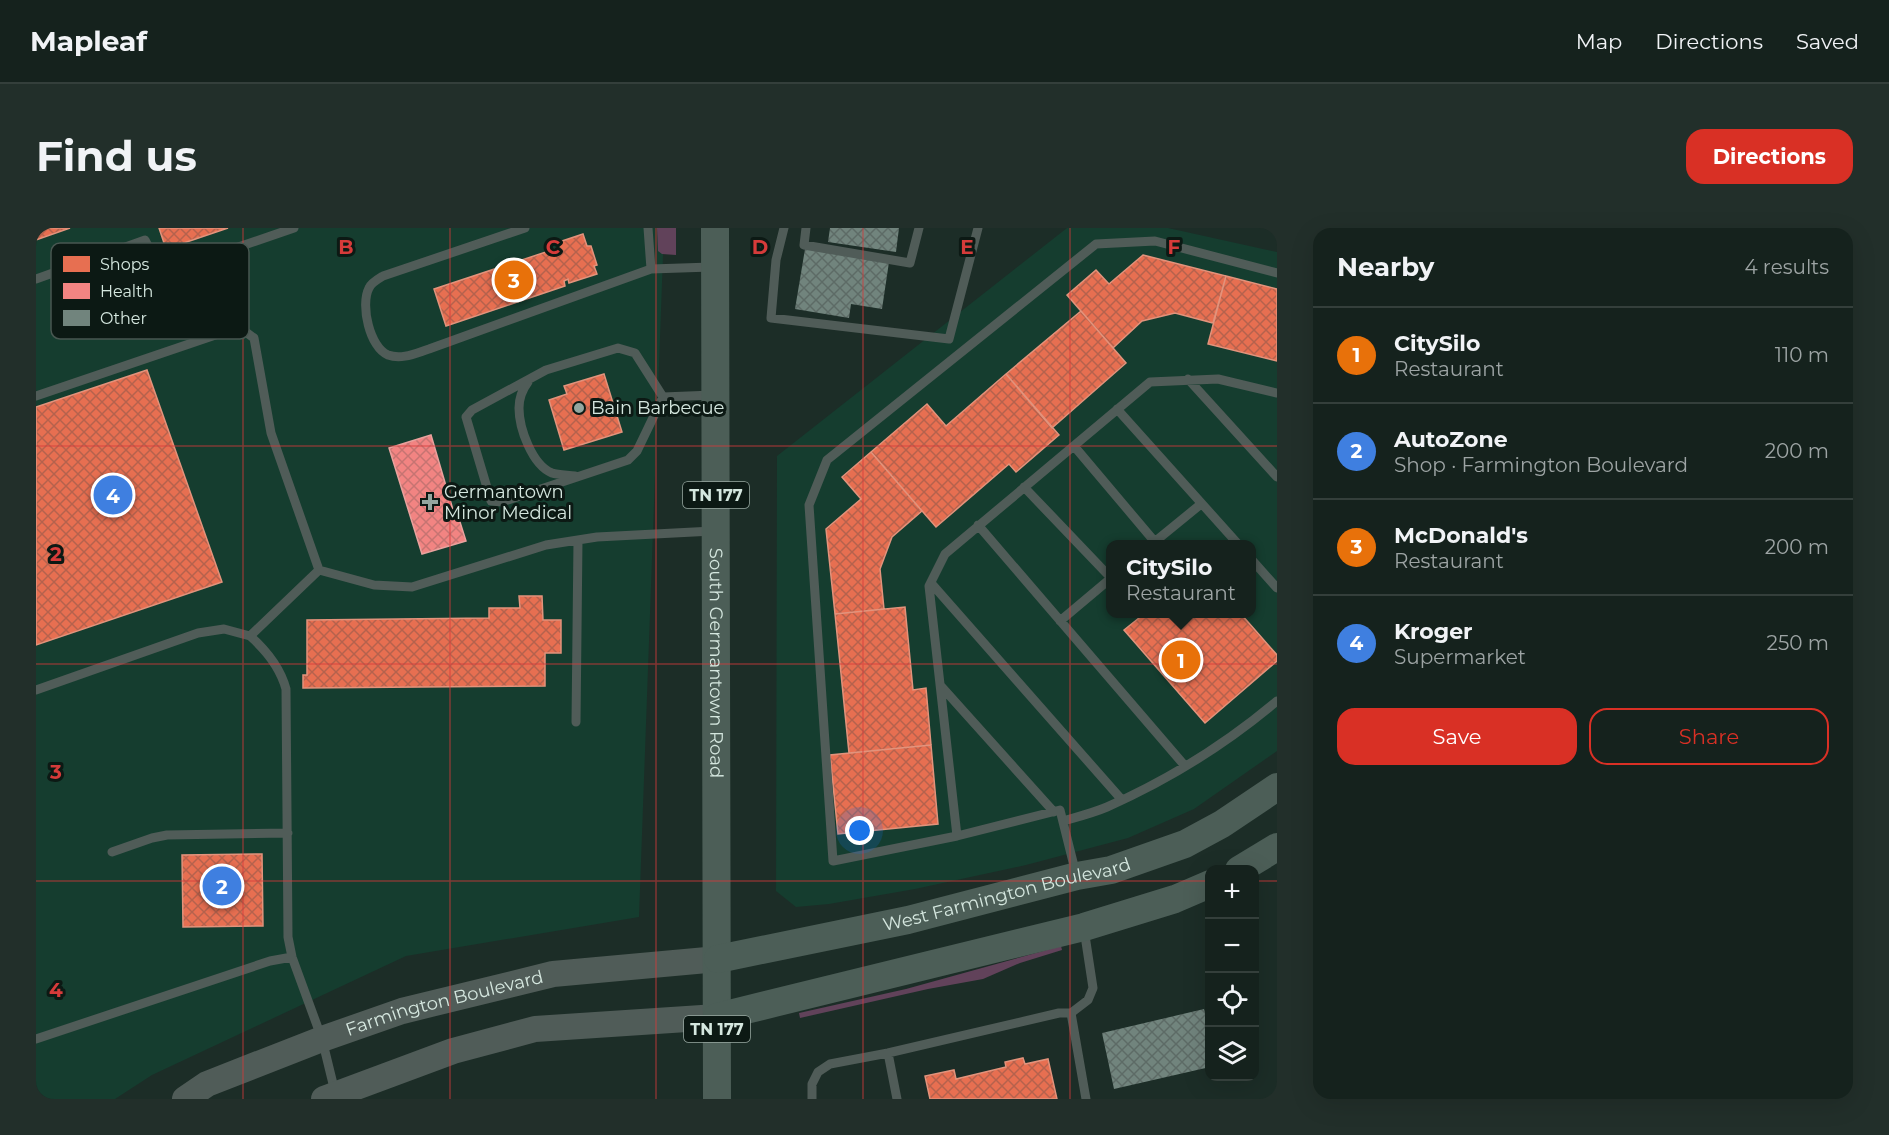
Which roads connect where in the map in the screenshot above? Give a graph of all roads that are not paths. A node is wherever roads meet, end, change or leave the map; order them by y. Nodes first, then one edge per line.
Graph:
1 (294, 228) edge
2 (525, 228) edge
3 (648, 228) edge
4 (715, 228) edge
5 (784, 228) edge
6 (806, 228) edge
7 (919, 228) edge
8 (978, 228) edge
9 (249, 243) edge
10 (716, 267) junction
11 (651, 269) junction
12 (1277, 273) edge
13 (51, 274) edge
14 (36, 279) edge
15 (249, 334) edge
16 (204, 339) edge
17 (531, 379) junction
18 (1188, 379) junction
19 (1277, 393) edge
20 (715, 395) junction
21 (36, 396) edge
22 (663, 397) junction
23 (1117, 409) junction
24 (1074, 446) junction
25 (577, 476) junction
26 (1277, 477) edge
27 (1024, 487) junction
28 (1201, 504) junction
29 (978, 525) junction
30 (716, 531) junction
31 (579, 540) junction
32 (1152, 540) edge
33 (1158, 540) edge
34 (1234, 540) edge
35 (1256, 565) edge
36 (319, 570) junction
37 (1106, 574) edge
38 (1106, 581) edge
39 (931, 583) junction
40 (1277, 588) edge
41 (1060, 621) junction
42 (250, 636) junction
43 (940, 685) junction
44 (36, 690) edge
45 (1277, 701) edge
46 (576, 722) dead end
47 (1185, 766) junction
48 (1277, 787) edge
49 (1122, 800) junction
50 (1054, 812) junction
51 (1063, 821) junction
52 (288, 833) junction
53 (957, 836) junction
54 (1277, 847) edge
55 (112, 852) dead end
56 (1247, 865) edge
57 (1077, 876) junction
58 (1205, 886) edge
59 (1084, 927) junction
60 (292, 957) junction
61 (718, 959) junction
62 (1071, 1013) junction
63 (717, 1017) junction
64 (36, 1038) edge
65 (322, 1039) junction
66 (888, 1053) junction
67 (332, 1097) edge
68 (185, 1099) edge
69 (717, 1099) edge
70 (812, 1099) edge
71 (897, 1099) edge
72 (1086, 1099) edge

1 - 9 lane
2 - 11 lane
3 - 11 lane
4 - 10 main road, South Germantown Road / TN 177
5 - 8 lane
6 - 7 lane
10 - 11 lane
10 - 20 main road, South Germantown Road / TN 177
12 - 53 lane
13 - 14 lane
15 - 36 lane
16 - 21 lane
17 - 22 lane
17 - 25 lane
17 - 25 lane
18 - 19 lane
18 - 23 lane
18 - 26 lane
20 - 22 lane
20 - 30 main road, South Germantown Road / TN 177
22 - 25 lane
23 - 24 lane
23 - 28 lane
24 - 27 lane
24 - 32 lane
27 - 29 lane
27 - 37 lane
28 - 33 lane
28 - 34 lane
29 - 39 lane
29 - 41 lane
30 - 31 lane
30 - 61 main road, South Germantown Road / TN 177
31 - 36 lane
31 - 46 lane
35 - 40 lane
36 - 42 lane
38 - 41 lane
39 - 43 lane
39 - 49 lane
41 - 47 lane
42 - 44 lane
42 - 52 lane
43 - 50 lane
43 - 53 lane
45 - 47 lane
47 - 49 lane
48 - 57 main road, West Farmington Boulevard
49 - 51 lane
50 - 51 lane
50 - 53 lane
51 - 57 lane
52 - 55 lane
52 - 60 lane
54 - 56 main road
57 - 61 main road, West Farmington Boulevard
58 - 59 main road
59 - 62 lane
59 - 63 main road
60 - 64 lane
60 - 65 lane
61 - 63 main road, South Germantown Road / TN 177
61 - 65 main road, Farmington Boulevard
62 - 66 lane
62 - 72 lane
63 - 67 main road
63 - 69 main road, South Germantown Road / TN 177
65 - 67 lane
65 - 68 main road, Farmington Boulevard
66 - 70 lane
66 - 71 lane

